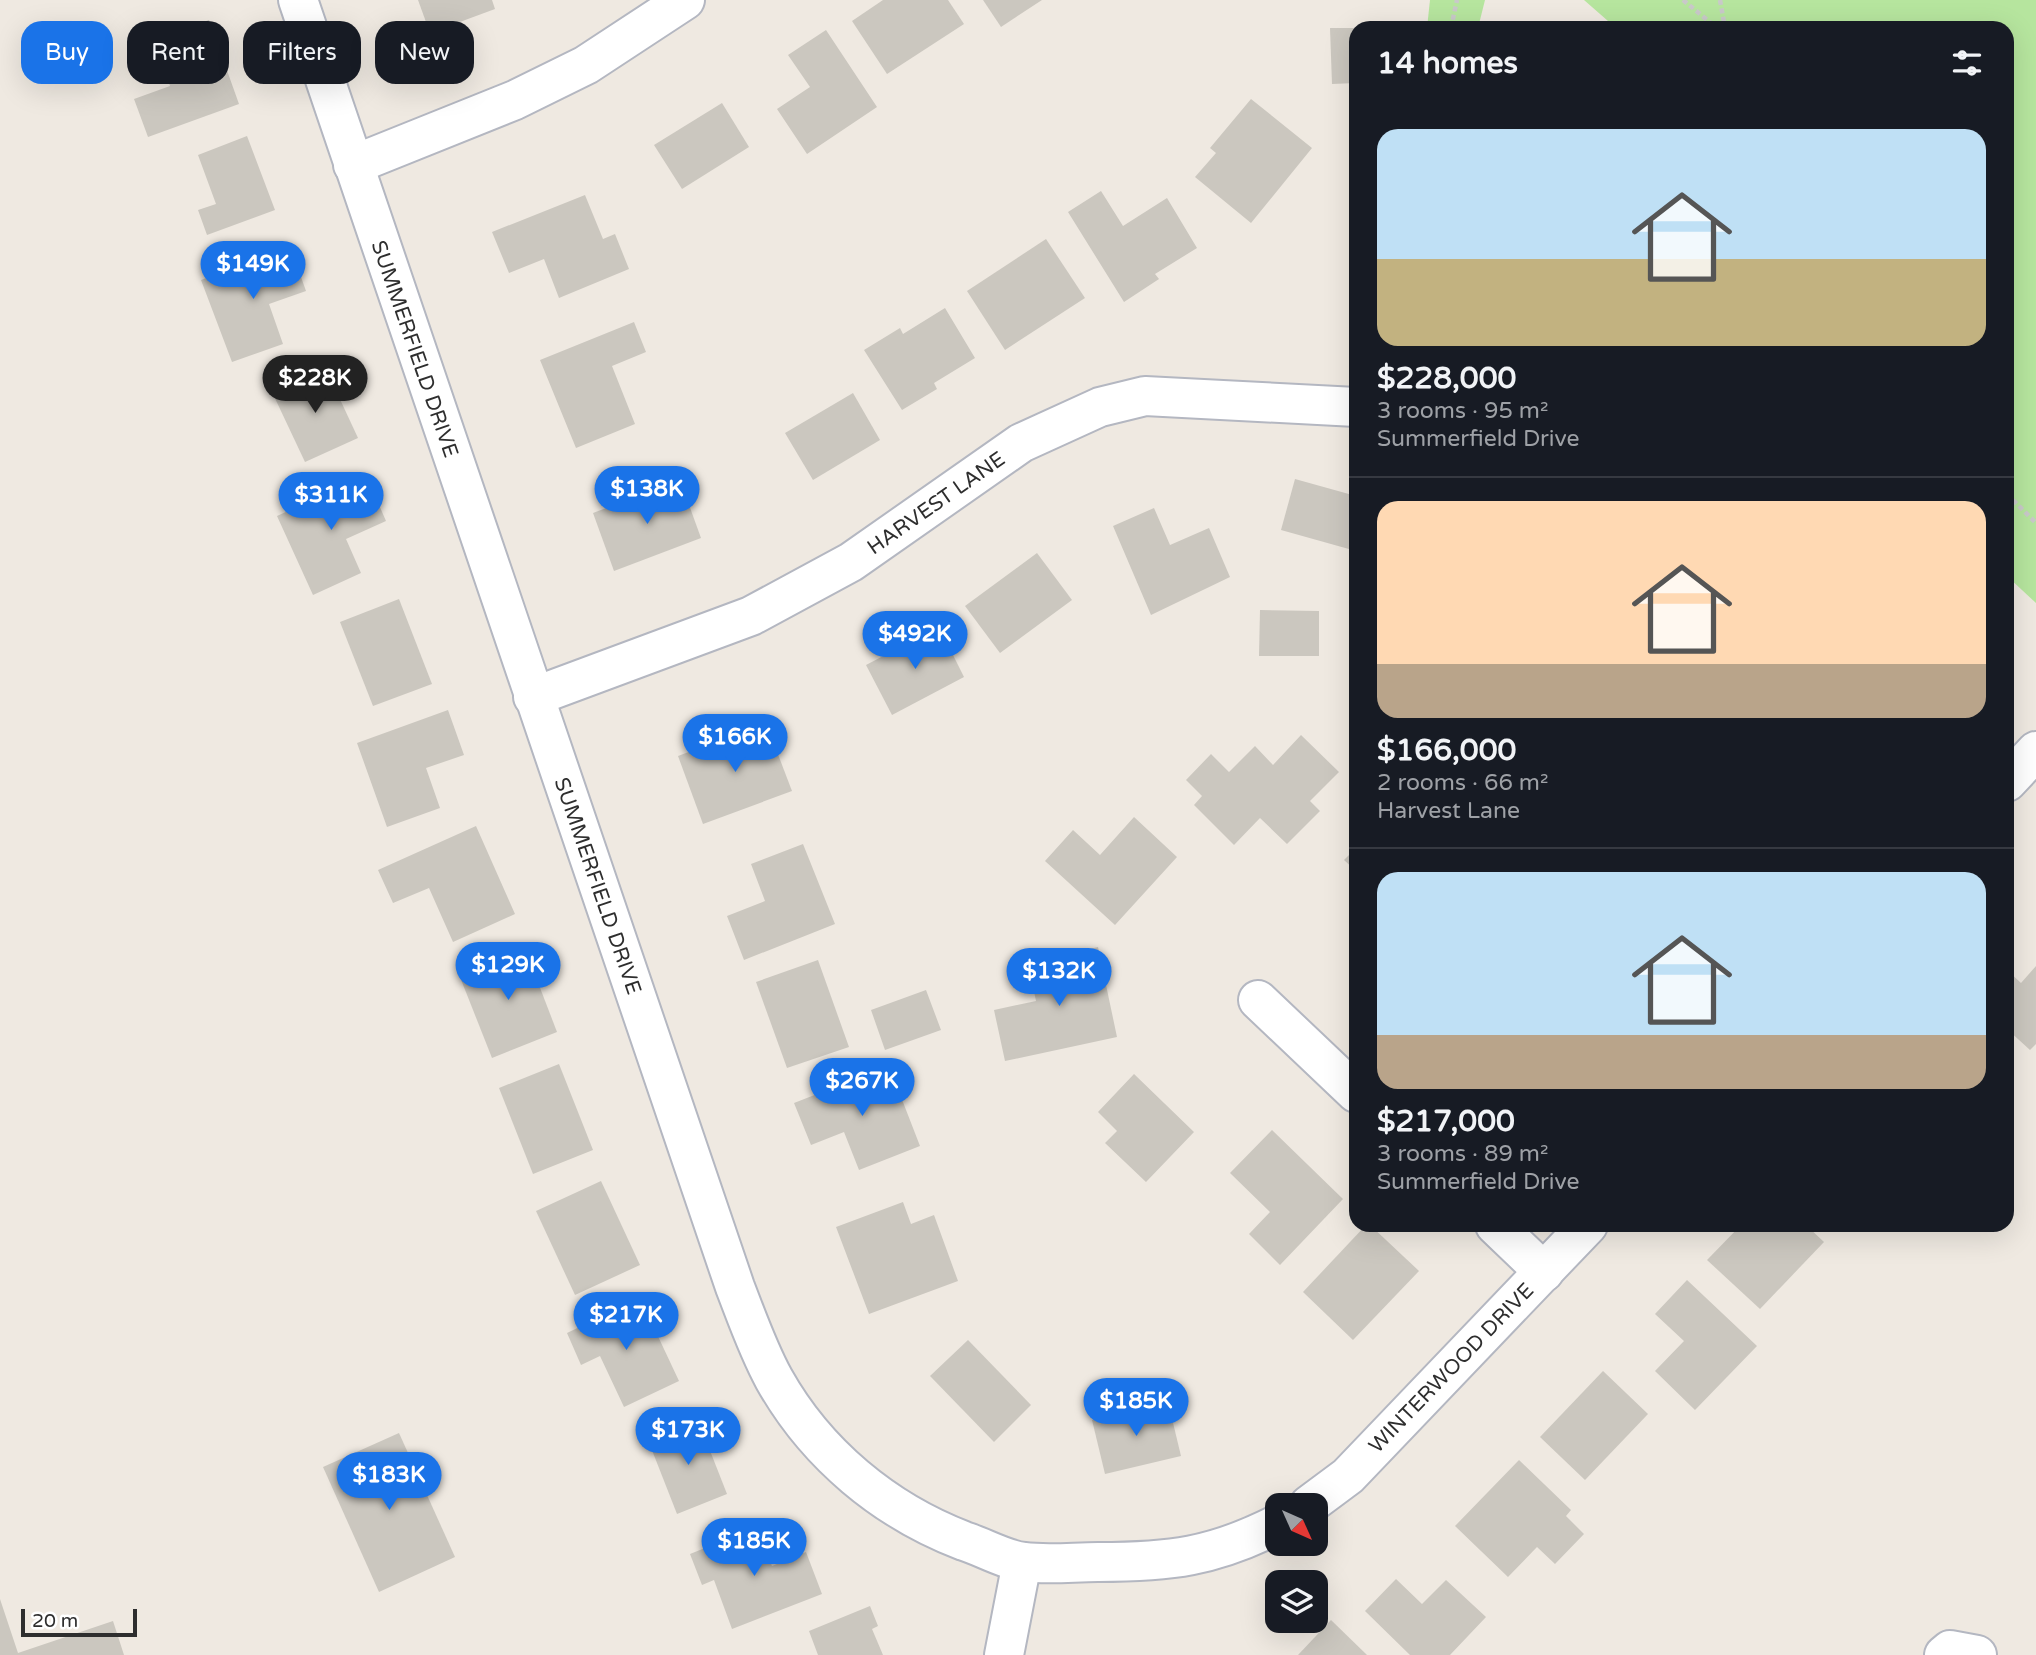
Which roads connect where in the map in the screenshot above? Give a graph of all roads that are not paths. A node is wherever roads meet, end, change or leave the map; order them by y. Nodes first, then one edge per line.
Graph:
1 (298, 0) edge
2 (685, 0) edge
3 (353, 165) junction
4 (1349, 407) edge
5 (533, 696) junction
6 (2036, 751) edge
7 (2014, 775) edge
8 (1258, 1000) dead end
9 (1349, 1086) edge
10 (1502, 1232) edge
11 (1581, 1232) edge
12 (1544, 1272) junction
13 (1325, 1493) edge
14 (1265, 1530) edge
15 (1022, 1562) junction
16 (1004, 1655) edge
17 (1944, 1655) edge
18 (1977, 1655) edge

1 - 3 street, SUMMERFIELD DRIVE
2 - 3 street
3 - 5 street, SUMMERFIELD DRIVE
4 - 5 street, HARVEST LANE
5 - 15 street, SUMMERFIELD DRIVE
6 - 7 street
8 - 9 street
10 - 12 street
11 - 12 street, WINTERWOOD DRIVE
12 - 13 street, WINTERWOOD DRIVE
14 - 15 street
15 - 16 street
17 - 18 street

